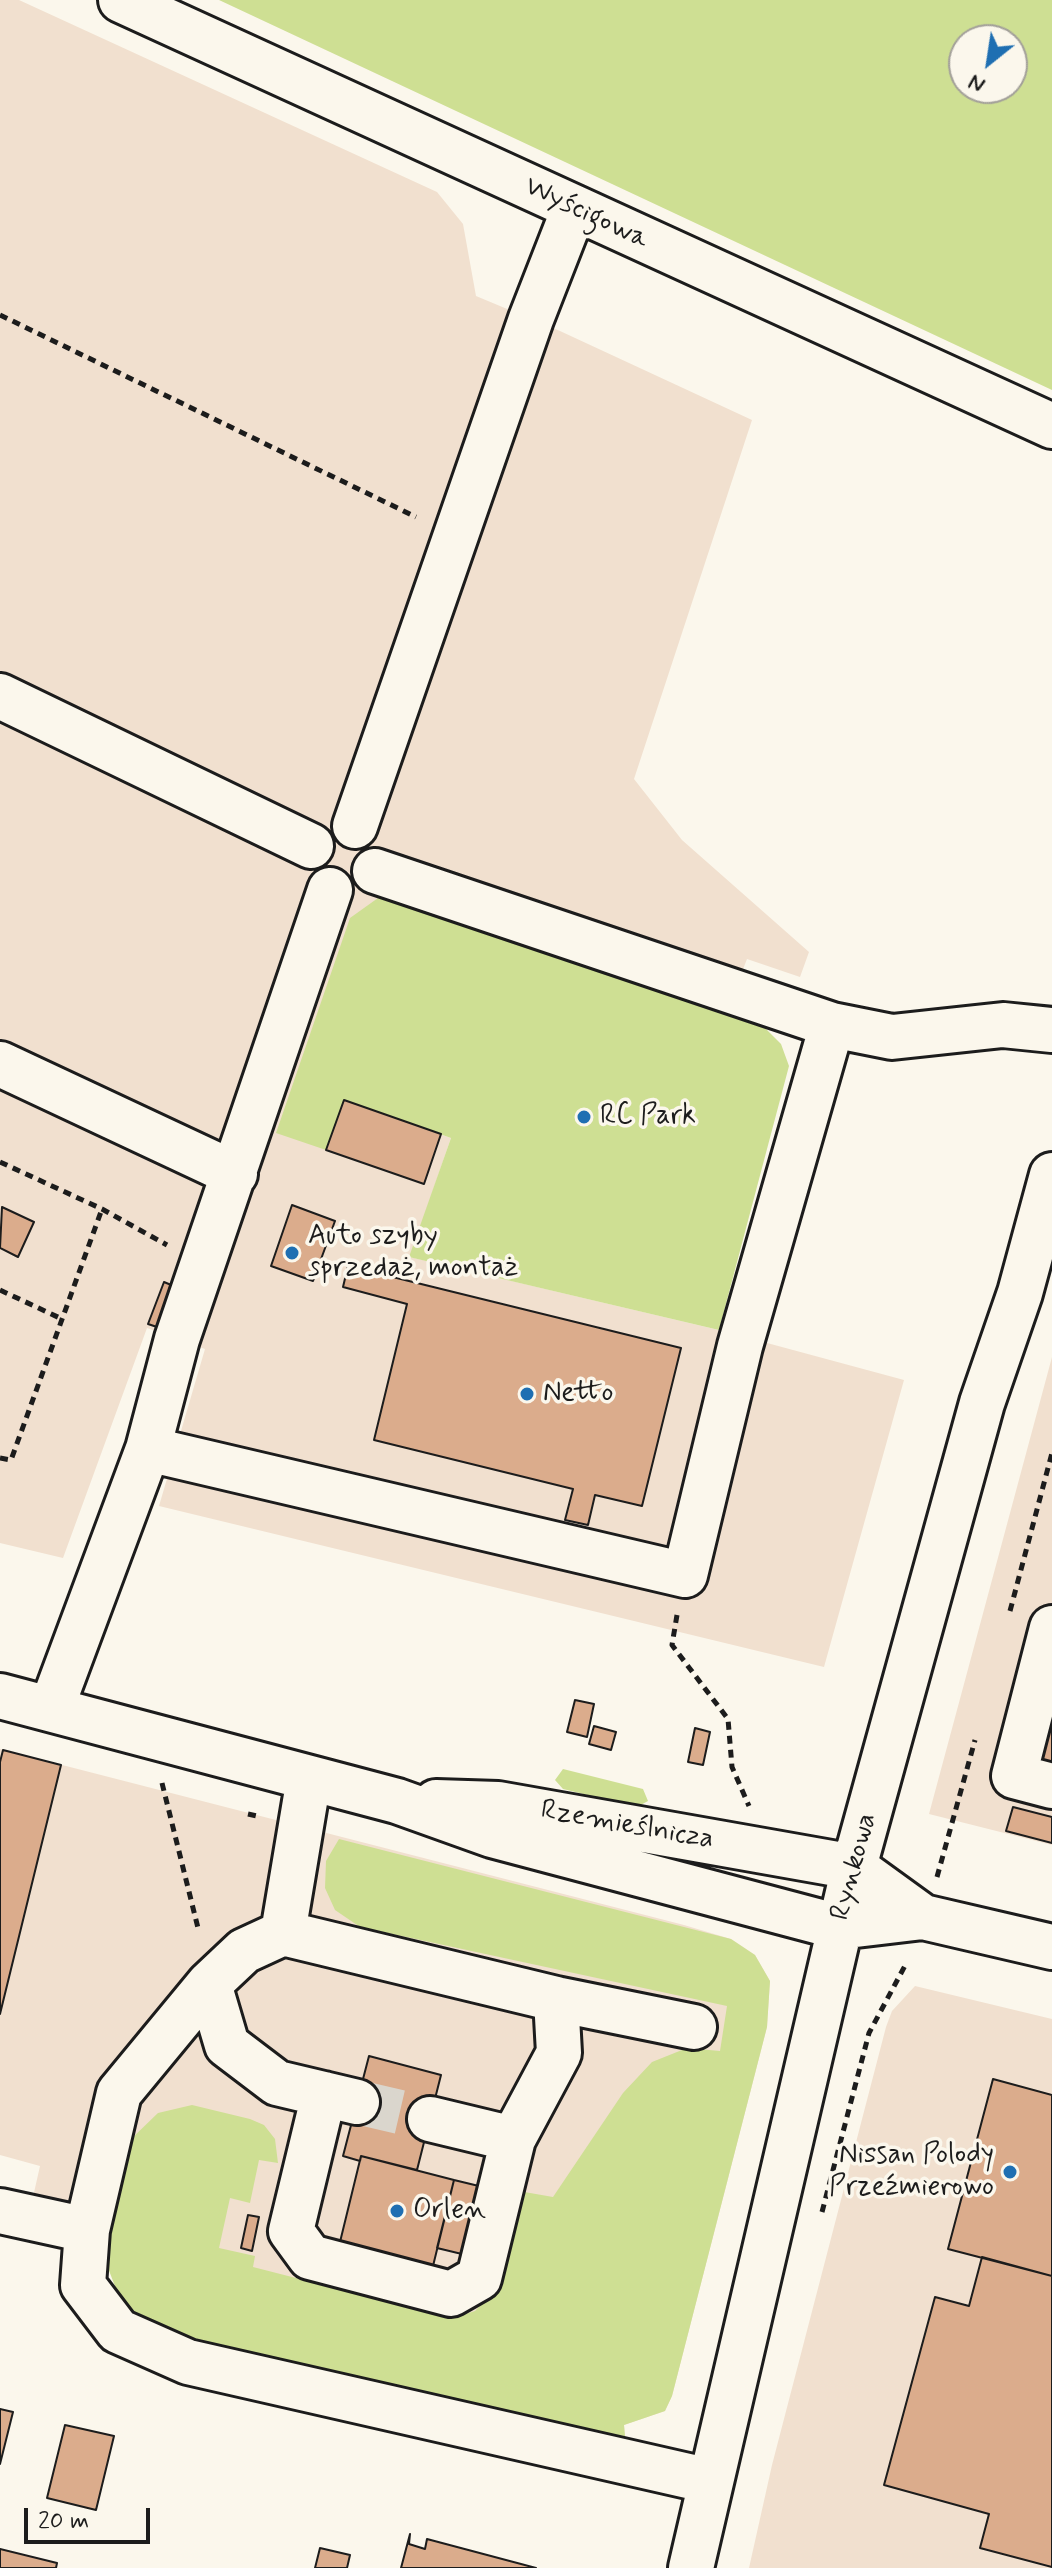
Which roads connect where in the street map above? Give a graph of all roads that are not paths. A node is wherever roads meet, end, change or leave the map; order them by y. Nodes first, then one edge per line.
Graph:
1 (121, 0) edge
2 (574, 209) junction
3 (1052, 426) edge
4 (0, 696) edge
5 (355, 826) junction
6 (311, 846) junction
7 (375, 871) junction
8 (330, 890) junction
9 (832, 1025) junction
10 (1052, 1030) edge
11 (0, 1064) edge
12 (235, 1174) junction
13 (1052, 1175) edge
14 (148, 1449) junction
15 (1052, 1628) edge
16 (0, 1696) edge
17 (51, 1709) junction
18 (309, 1778) junction
19 (1052, 1786) edge
20 (397, 1801) junction
21 (854, 1867) junction
22 (923, 1917) junction
23 (839, 1927) junction
24 (283, 1933) junction
25 (1052, 1947) edge
26 (209, 1984) junction
27 (556, 1999) junction
28 (694, 2027) dead end
29 (430, 2119) tunnel mouth
30 (513, 2139) junction
31 (0, 2211) edge
32 (87, 2230) junction
33 (710, 2481) junction
34 (691, 2568) edge

1 - 2 street, Wyścigowa
2 - 3 street, Wyścigowa
2 - 5 street
4 - 6 street
5 - 6 street
5 - 7 street
6 - 8 street
7 - 8 street
7 - 9 street
8 - 12 street
9 - 10 street
9 - 14 street
11 - 12 street
12 - 14 street
13 - 21 street, Rynkowa
14 - 17 street
15 - 19 street
16 - 17 street, Rzemieślnicza
17 - 18 street, Rzemieślnicza
18 - 20 street, Rzemieślnicza
18 - 24 street
20 - 21 street, Rzemieślnicza
20 - 23 street, Rzemieślnicza
21 - 22 street
21 - 23 street, Rynkowa
22 - 23 street
22 - 25 street
23 - 33 street, Rynkowa
24 - 26 street
24 - 27 street
26 - 30 street
26 - 32 street
27 - 28 street
27 - 30 street
29 - 30 street
31 - 32 street
32 - 33 street
33 - 34 street, Rynkowa

